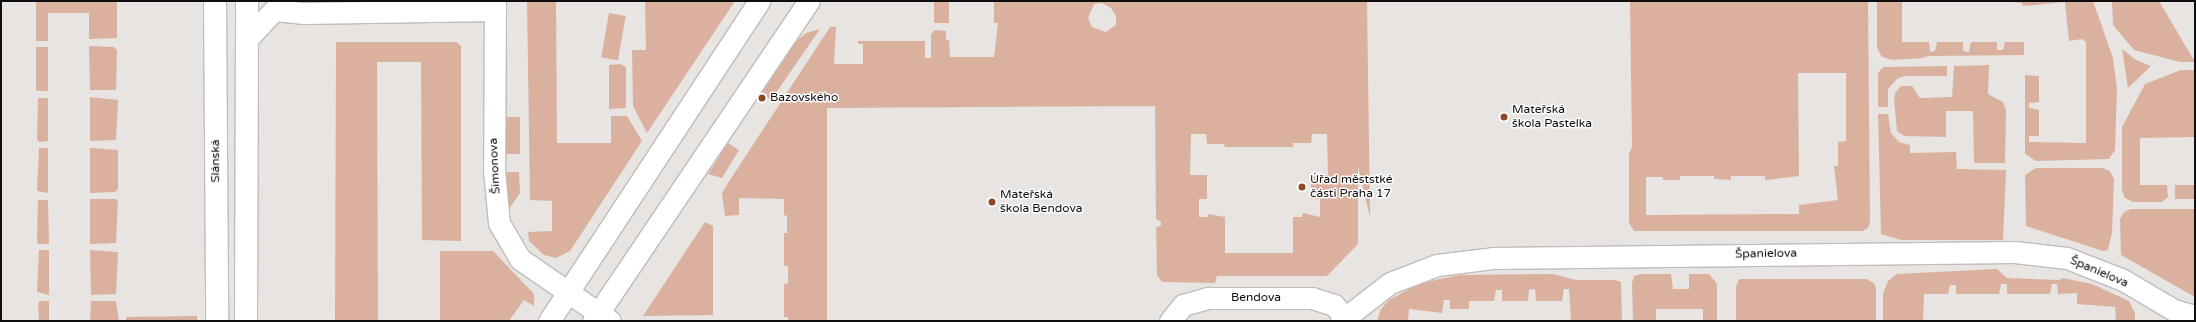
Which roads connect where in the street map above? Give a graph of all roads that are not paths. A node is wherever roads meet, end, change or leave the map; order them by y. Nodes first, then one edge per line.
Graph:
1 (215, 1) edge
2 (247, 1) edge
3 (759, 1) edge
4 (808, 1) edge
5 (495, 6) edge
6 (247, 39) junction
7 (567, 293) junction
8 (2195, 316) edge
9 (600, 319) edge
10 (1343, 319) edge
11 (217, 321) edge
12 (246, 321) edge
13 (549, 321) edge
14 (1170, 321) edge

1 - 11 main road, Slánská
2 - 6 main road
3 - 7 street
4 - 9 street
5 - 6 street, Šimonova
5 - 7 street, Šimonova
6 - 12 main road
7 - 9 street, Šimonova
7 - 13 street
8 - 10 street, Španielova
10 - 14 street, Bendova

